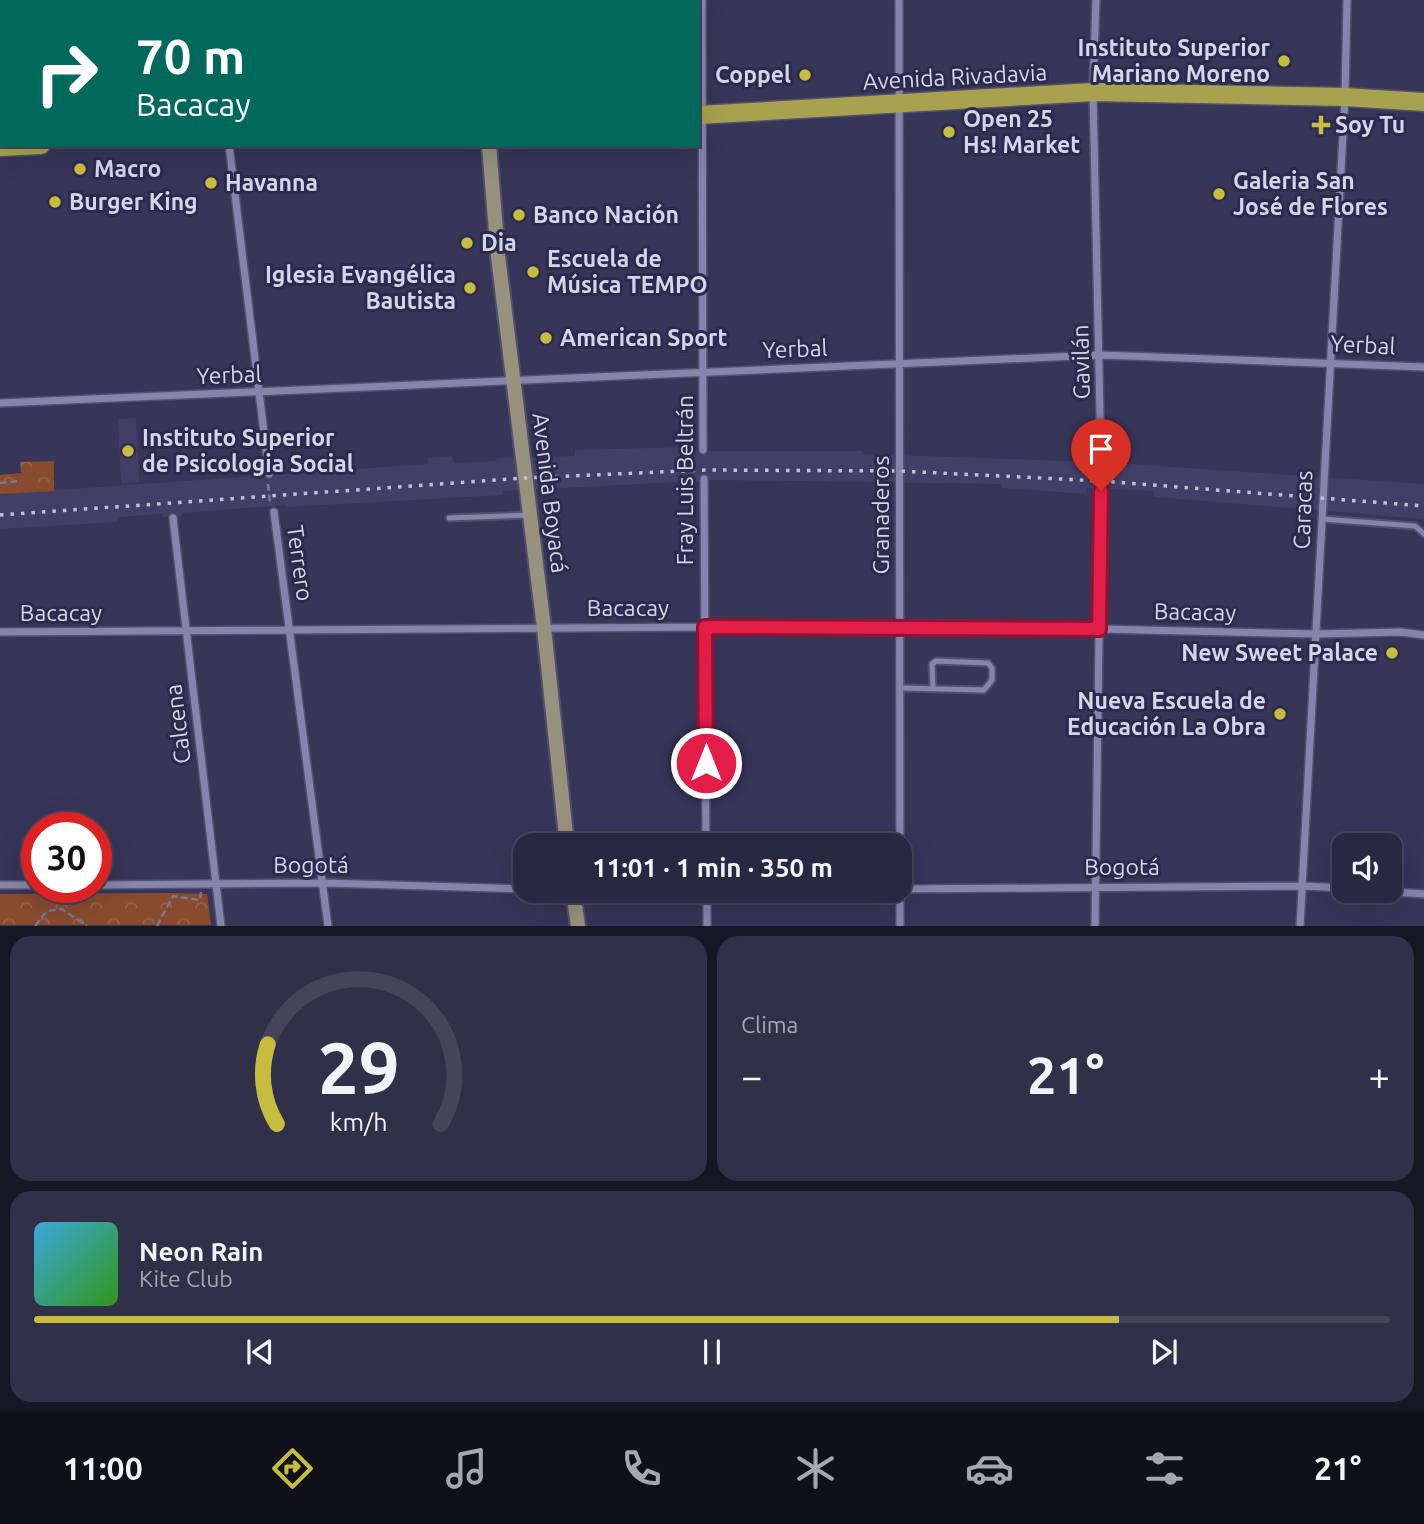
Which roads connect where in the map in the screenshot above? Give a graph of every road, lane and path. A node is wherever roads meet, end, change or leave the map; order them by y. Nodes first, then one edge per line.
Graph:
1 (702, 0) edge
2 (899, 0) edge
3 (1096, 0) edge
4 (1347, 0) edge
5 (1093, 92) junction
6 (1346, 97) junction
7 (1424, 102) edge
8 (899, 105) junction
9 (701, 115) edge
10 (229, 147) edge
11 (489, 147) edge
12 (1100, 355) junction
13 (1329, 363) junction
14 (900, 364) junction
15 (1424, 368) edge
16 (705, 372) junction
17 (513, 381) junction
18 (260, 393) junction
19 (0, 403) edge
20 (703, 450) dead end
21 (1101, 462) joint
22 (269, 474) joint
23 (704, 480) dead end
24 (20, 481) dead end
25 (0, 483) edge
26 (1101, 491) joint
27 (272, 508) joint
28 (530, 515) junction
29 (173, 518) dead end
30 (449, 518) dead end
31 (1322, 519) junction
32 (1424, 534) edge
33 (705, 627) junction
34 (544, 628) junction
35 (901, 629) junction
36 (1099, 629) junction
37 (290, 630) junction
38 (0, 632) edge
39 (187, 632) junction
40 (1317, 634) junction
41 (1424, 635) edge
42 (901, 688) junction
43 (933, 689) junction
44 (567, 833) edge
45 (706, 833) edge
46 (900, 833) edge
47 (324, 883) junction
48 (0, 885) edge
49 (21, 885) edge
50 (112, 885) edge
51 (201, 885) junction
52 (216, 885) junction
53 (1301, 886) junction
54 (1095, 887) junction
55 (1332, 887) edge
56 (513, 889) edge
57 (912, 889) edge
58 (1402, 892) edge
59 (1424, 894) edge
60 (575, 903) edge
61 (706, 903) edge
62 (900, 903) edge
63 (35, 926) edge
64 (87, 926) edge
65 (157, 926) edge
66 (221, 926) edge
67 (328, 926) edge
68 (578, 926) edge
69 (707, 926) edge
70 (900, 926) edge
71 (1094, 926) edge
72 (1300, 926) edge

1 - 9 street, Fray Luis Beltrán
2 - 8 street, Granaderos
3 - 5 street, Gavilán
4 - 6 street, Caracas
5 - 6 main road, Avenida Rivadavia
5 - 8 main road, Avenida Rivadavia
5 - 12 street, Gavilán
6 - 7 main road, Avenida Rivadavia
6 - 13 street, Caracas
8 - 9 main road, Avenida Rivadavia
8 - 14 street, Granaderos
9 - 16 street, Fray Luis Beltrán
10 - 18 street
11 - 17 main road, Avenida Boyacá
12 - 13 street, Yerbal
12 - 14 street, Yerbal
12 - 21 street, Gavilán
13 - 15 street, Yerbal
13 - 31 street, Caracas
14 - 16 street, Yerbal
14 - 35 street, Granaderos
16 - 17 street, Yerbal
16 - 20 street, Fray Luis Beltrán
17 - 18 street, Yerbal
17 - 28 main road, Avenida Boyacá
18 - 19 street, Yerbal
18 - 22 street
21 - 26 path
22 - 27 path, Terrero
23 - 33 street, Fray Luis Beltrán
24 - 25 path
26 - 36 street
27 - 37 street, Terrero
28 - 30 lane
28 - 34 main road, Avenida Boyacá
29 - 39 street, Calcena
31 - 32 lane
31 - 40 street, Caracas
33 - 34 street, Bacacay
33 - 35 street, Bacacay
33 - 45 street, Fray Luis Beltrán
34 - 37 street, Bacacay
34 - 44 main road, Avenida Boyacá
35 - 36 street, Bacacay
35 - 42 street, Granaderos
36 - 40 street, Bacacay
36 - 54 street
37 - 39 street, Bacacay
37 - 47 street, Terrero
38 - 39 street, Bacacay
39 - 52 street, Calcena
40 - 41 street, Bacacay
40 - 53 street, Caracas
42 - 43 lane
42 - 46 street, Granaderos
43 - 43 lane
47 - 52 street, Bogotá
47 - 56 street, Bogotá
47 - 67 street, Terrero
48 - 49 street
50 - 51 street, Bogotá
51 - 52 street, Bogotá
51 - 65 path
52 - 66 street, Calcena
53 - 54 street, Bogotá
53 - 55 street, Bogotá
53 - 72 street, Caracas
54 - 57 street, Bogotá
54 - 71 street
58 - 59 street
60 - 68 main road
61 - 69 street
62 - 70 street, Granaderos
63 - 64 path

